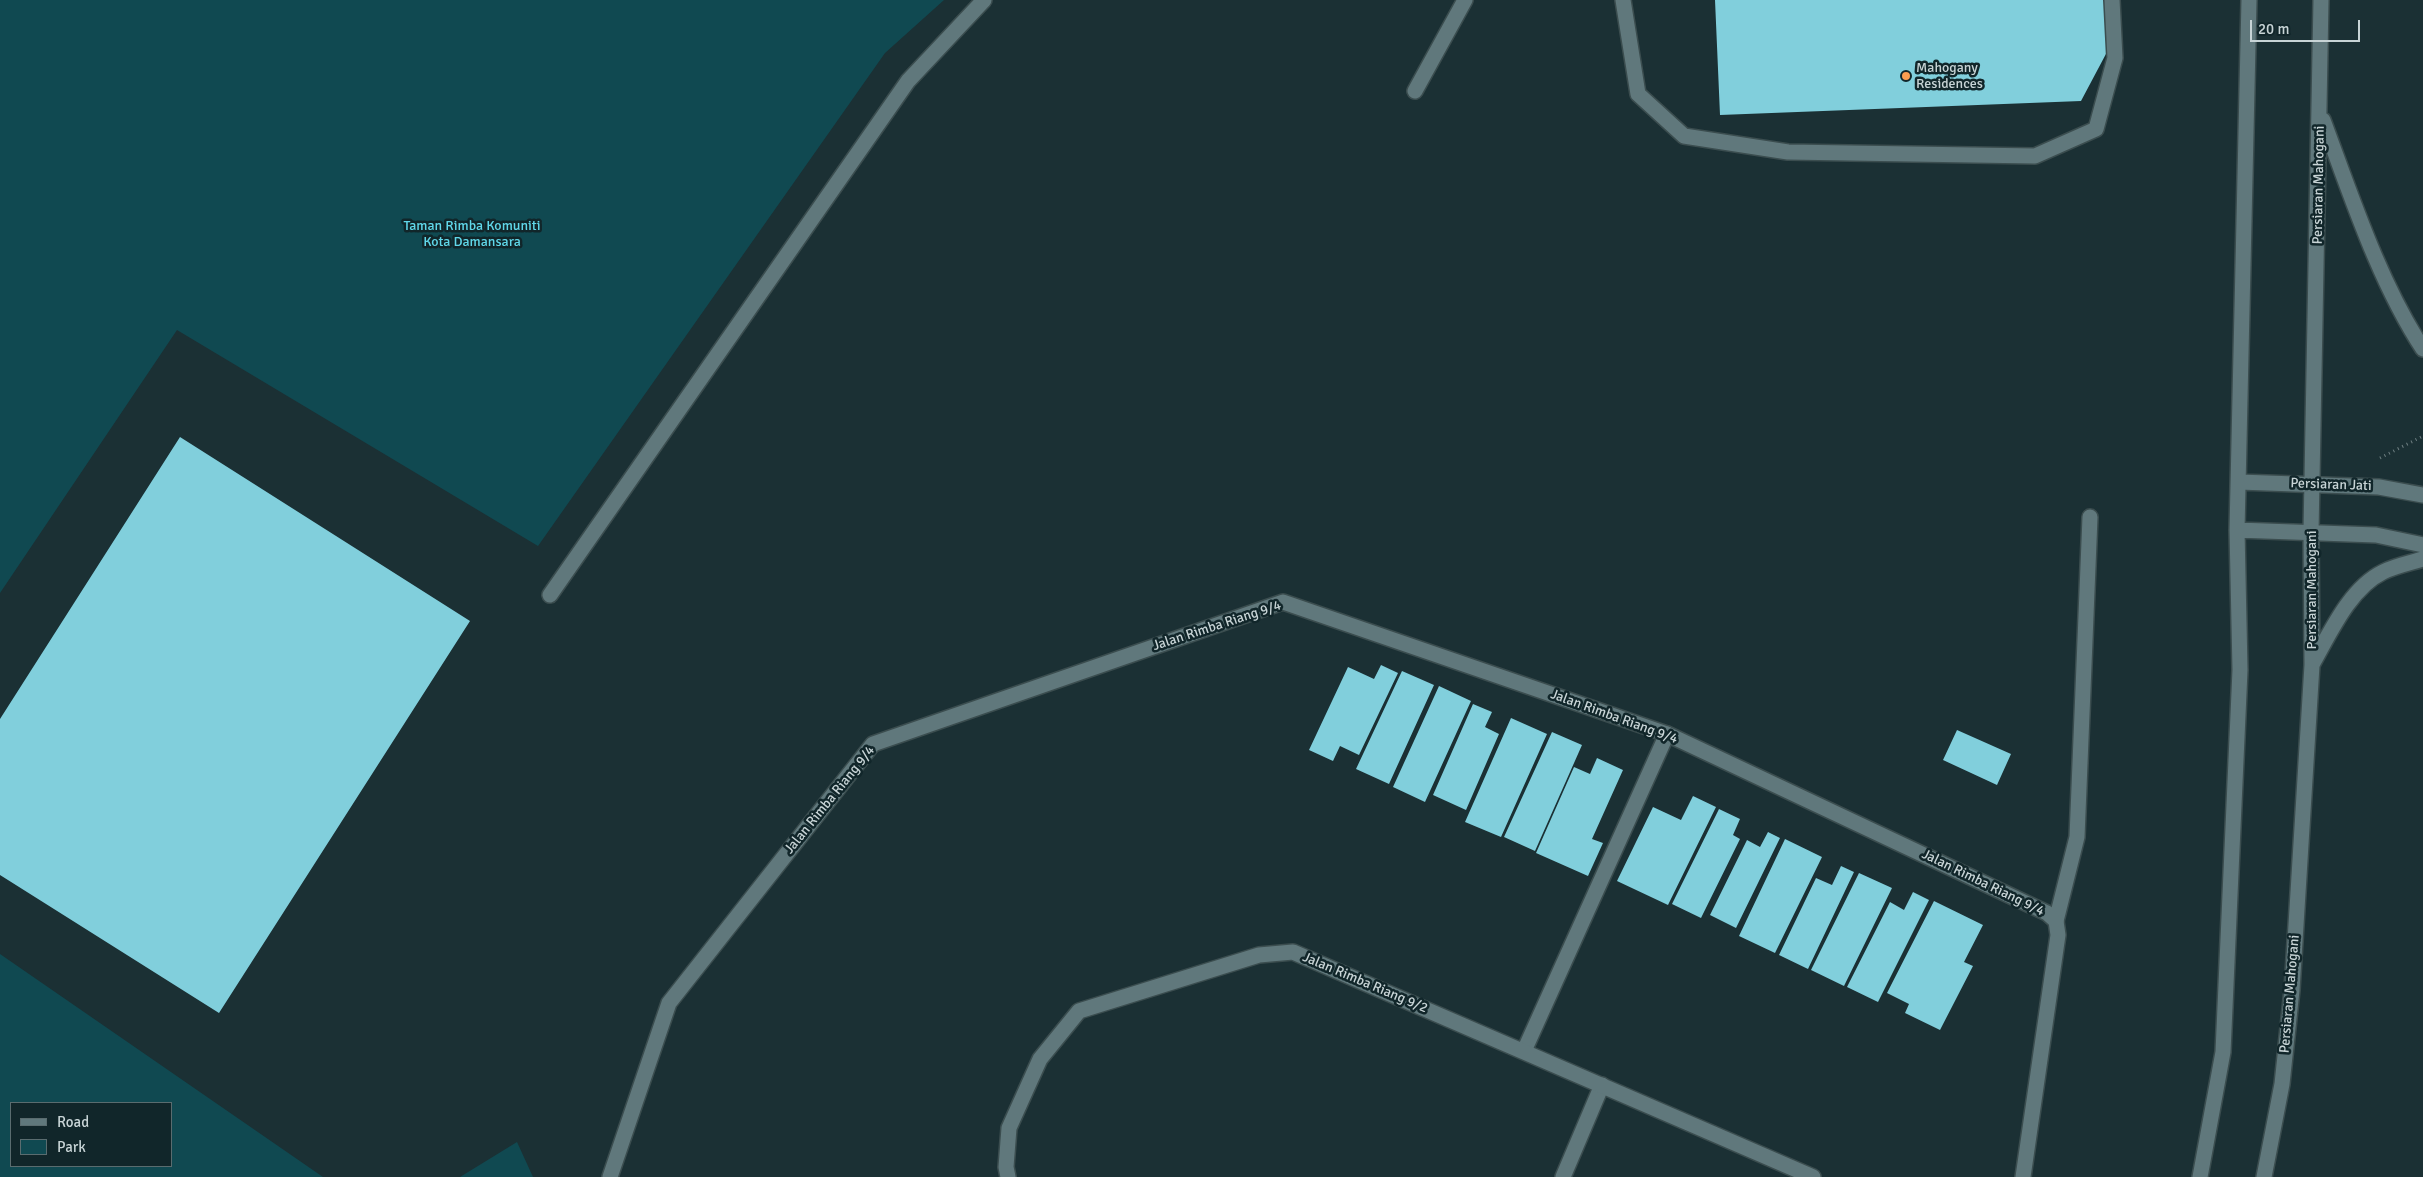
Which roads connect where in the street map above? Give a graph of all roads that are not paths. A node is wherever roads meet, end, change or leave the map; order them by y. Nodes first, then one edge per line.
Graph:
1 (984, 0) edge
2 (1465, 0) edge
3 (1623, 0) edge
4 (2112, 0) edge
5 (2249, 0) edge
6 (2321, 0) edge
7 (1415, 91) dead end
8 (2320, 111) junction
9 (2423, 349) edge
10 (2238, 482) junction
11 (2312, 484) junction
12 (2423, 495) edge
13 (2090, 517) dead end
14 (2237, 530) junction
15 (2311, 532) junction
16 (2423, 545) edge
17 (2423, 559) edge
18 (550, 595) dead end
19 (2312, 665) junction
20 (1668, 734) junction
21 (2056, 921) junction
22 (1524, 1051) junction
23 (1602, 1085) junction
24 (610, 1177) edge
25 (1008, 1177) edge
26 (1563, 1177) edge
27 (1813, 1177) edge
28 (2023, 1177) edge
29 (2200, 1177) edge
30 (2264, 1177) edge

1 - 18 main road
2 - 7 main road
3 - 4 main road
5 - 10 main road
6 - 8 main road, Persiaran Mahogani
8 - 9 main road
8 - 11 main road, Persiaran Mahogani
10 - 11 main road, Persiaran Jati
10 - 14 main road
11 - 12 main road, Persiaran Jati
11 - 15 main road, Persiaran Mahogani
13 - 21 main road
14 - 15 main road
14 - 29 main road
15 - 16 main road
15 - 19 main road, Persiaran Mahogani
17 - 19 main road
19 - 30 main road, Persiaran Mahogani
20 - 21 main road, Jalan Rimba Riang 9/4
20 - 22 main road
20 - 24 main road, Jalan Rimba Riang 9/4
21 - 28 main road
22 - 23 main road, Jalan Rimba Riang 9/2
22 - 25 main road, Jalan Rimba Riang 9/2
23 - 26 main road
23 - 27 main road, Jalan Rimba Riang 9/2

